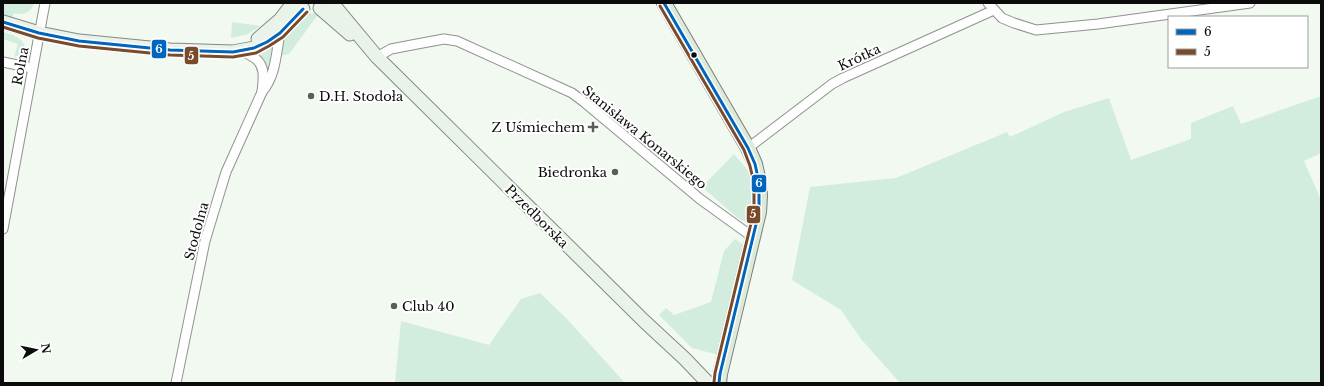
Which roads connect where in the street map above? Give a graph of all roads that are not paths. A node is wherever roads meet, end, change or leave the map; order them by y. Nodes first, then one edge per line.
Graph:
1 (45, 3) edge
2 (332, 3) edge
3 (664, 3) edge
4 (988, 3) edge
5 (1250, 3) edge
6 (297, 5) edge
7 (323, 5) edge
8 (994, 10) junction
9 (3, 22) edge
10 (39, 33) junction
11 (280, 33) junction
12 (368, 47) junction
13 (244, 50) junction
14 (377, 57) junction
15 (3, 62) edge
16 (32, 68) junction
17 (262, 92) junction
18 (748, 148) junction
19 (3, 229) edge
20 (754, 238) junction
21 (176, 383) edge
22 (708, 383) edge
23 (719, 383) edge

1 - 10 street, Rolna
2 - 12 street, Przedborska
3 - 18 main road
4 - 8 street
5 - 8 street
6 - 7 street
6 - 11 street
6 - 13 street
7 - 12 street, Przedborska
8 - 18 street, Krótka
9 - 10 street
10 - 13 street
10 - 16 street, Rolna
11 - 13 street
11 - 17 street, Stodolna
12 - 14 street, Przedborska
13 - 17 street, Stodolna
14 - 20 street, Stanisława Konarskiego
14 - 22 street, Przedborska
15 - 16 street
16 - 19 street, Rolna
17 - 21 street, Stodolna
18 - 20 main road
20 - 23 main road

